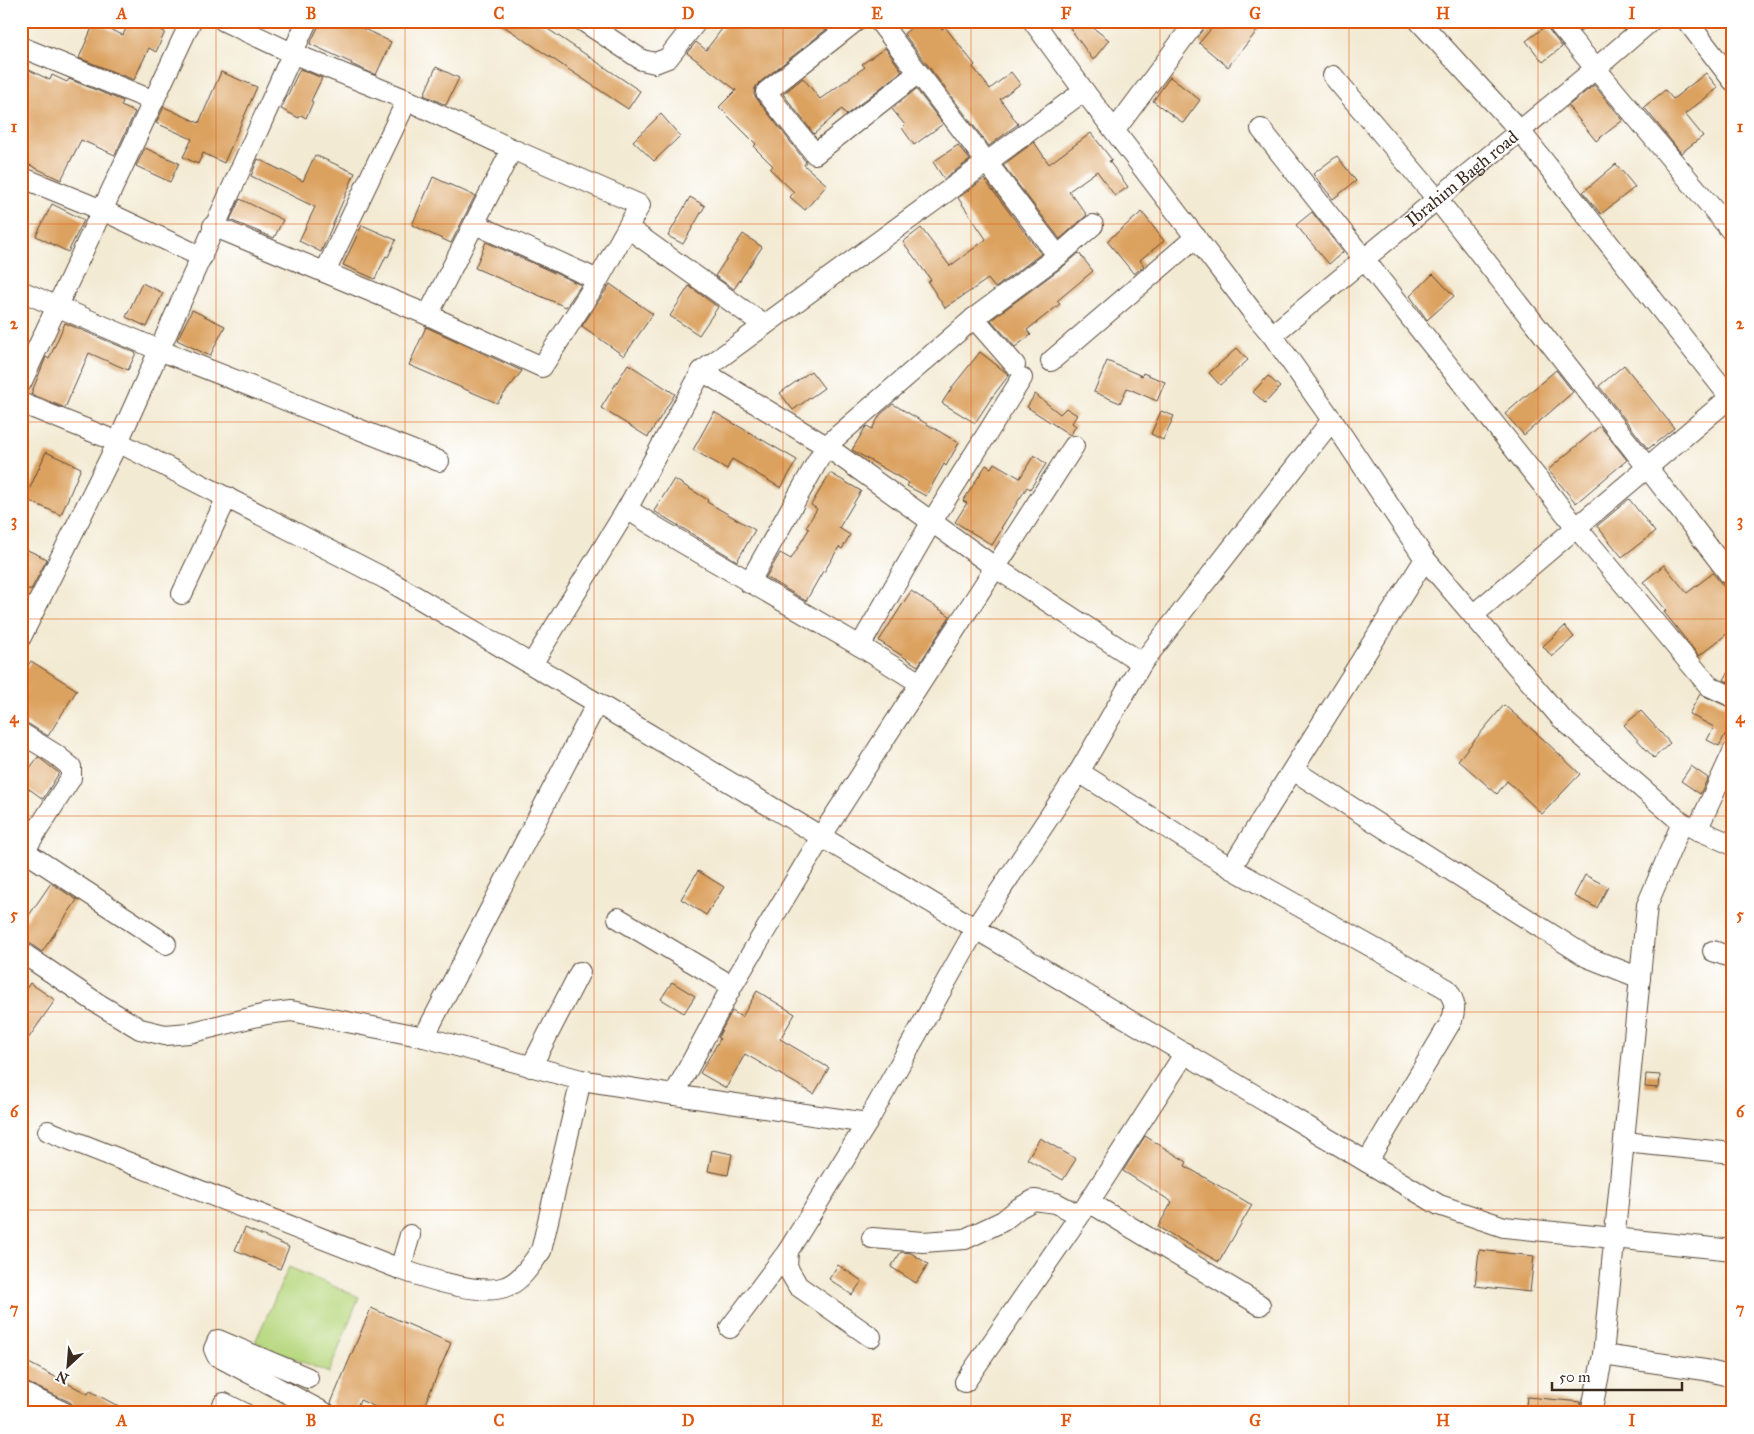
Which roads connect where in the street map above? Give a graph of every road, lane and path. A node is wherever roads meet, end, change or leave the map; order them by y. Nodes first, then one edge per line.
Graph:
1 (191, 21) edge
2 (224, 21) edge
3 (306, 21) edge
4 (583, 21) edge
5 (697, 21) edge
6 (856, 21) edge
7 (879, 21) edge
8 (1196, 21) edge
9 (1419, 21) edge
10 (1556, 21) edge
11 (1651, 21) edge
12 (1686, 21) edge
13 (1039, 24) edge
14 (21, 47) edge
15 (292, 53) junction
16 (1595, 69) junction
17 (918, 73) junction
18 (1333, 76) dead end
19 (1733, 81) edge
20 (1084, 92) junction
21 (407, 100) junction
22 (154, 101) junction
23 (1261, 129) dead end
24 (1115, 130) junction
25 (1520, 131) junction
26 (512, 149) junction
27 (986, 163) junction
28 (21, 177) edge
29 (1437, 199) junction
30 (102, 210) junction
31 (475, 224) junction
32 (1093, 225) dead end
33 (213, 226) junction
34 (628, 228) junction
35 (1733, 233) edge
36 (1196, 238) junction
37 (1058, 256) junction
38 (202, 257) junction
39 (1364, 259) junction
40 (324, 272) junction
41 (598, 280) junction
42 (21, 291) edge
43 (57, 307) junction
44 (428, 315) junction
45 (974, 318) junction
46 (764, 325) junction
47 (1272, 334) junction
48 (159, 350) junction
49 (1051, 361) dead end
50 (702, 371) junction
51 (21, 383) edge
52 (1732, 398) edge
53 (21, 404) edge
54 (1332, 420) junction
55 (118, 442) junction
56 (826, 446) junction
57 (1074, 446) dead end
58 (438, 461) dead end
59 (1647, 467) junction
60 (227, 498) junction
61 (627, 509) junction
62 (931, 523) junction
63 (1576, 528) junction
64 (1425, 559) junction
65 (996, 568) junction
66 (1733, 579) edge
67 (749, 582) junction
68 (182, 594) dead end
69 (1472, 615) junction
70 (21, 637) edge
71 (860, 646) junction
72 (1142, 663) junction
73 (532, 664) junction
74 (920, 683) junction
75 (1733, 697) edge
76 (597, 703) junction
77 (21, 733) edge
78 (1733, 752) edge
79 (1292, 770) junction
80 (1079, 772) junction
81 (1689, 826) junction
82 (821, 836) junction
83 (1733, 845) edge
84 (23, 850) edge
85 (1231, 868) junction
86 (618, 918) dead end
87 (976, 928) junction
88 (166, 944) dead end
89 (1713, 951) dead end
90 (21, 952) edge
91 (1733, 958) edge
92 (580, 972) dead end
93 (1640, 978) junction
94 (732, 986) junction
95 (424, 1037) junction
96 (1185, 1053) junction
97 (531, 1067) junction
98 (580, 1080) junction
99 (674, 1095) junction
100 (867, 1123) junction
101 (48, 1131) dead end
102 (1624, 1142) junction
103 (1733, 1153) edge
104 (1367, 1162) junction
105 (1084, 1208) junction
106 (410, 1235) dead end
107 (872, 1238) dead end
108 (1614, 1239) junction
109 (1733, 1250) edge
110 (788, 1251) junction
111 (400, 1269) junction
112 (1260, 1305) dead end
113 (730, 1328) dead end
114 (870, 1337) dead end
115 (1603, 1355) junction
116 (1733, 1377) edge
117 (308, 1378) dead end
118 (965, 1382) dead end
119 (21, 1392) edge
120 (65, 1413) edge
121 (219, 1413) edge
122 (244, 1413) edge
123 (325, 1413) edge
124 (1590, 1413) edge

1 - 22 street
2 - 15 street
3 - 15 street
4 - 5 street
6 - 17 street
7 - 17 street
8 - 24 street
9 - 25 street
10 - 16 street
11 - 16 street, Ibrahim Bagh road
12 - 19 street
13 - 20 street
14 - 22 street
15 - 21 street
15 - 33 street
16 - 25 street, Ibrahim Bagh road
16 - 35 street
17 - 27 street
18 - 29 street
20 - 24 street
20 - 27 street
21 - 26 street
21 - 40 street
22 - 30 street
23 - 39 street
24 - 36 street
25 - 29 street, Ibrahim Bagh road
25 - 52 street
26 - 31 street
26 - 34 street
27 - 37 street
27 - 46 street
28 - 30 street
29 - 39 street, Ibrahim Bagh road
29 - 59 street
30 - 38 street
30 - 43 street
31 - 41 street
31 - 44 street
32 - 37 street
33 - 38 street
33 - 40 street
34 - 41 street
34 - 46 street
36 - 47 street
36 - 49 street
37 - 45 street
38 - 48 street
39 - 47 street, Ibrahim Bagh road
39 - 63 street
40 - 44 street
41 - 44 street
42 - 43 street
43 - 48 street
43 - 51 street
45 - 56 street
45 - 62 street
46 - 50 street
47 - 54 street
48 - 55 street
48 - 58 street
50 - 56 street
50 - 61 street
52 - 59 street
53 - 55 street
54 - 64 street
54 - 72 street
55 - 60 street
55 - 70 street
56 - 62 street
56 - 67 street
57 - 65 street
59 - 63 street
59 - 66 street
60 - 68 street
60 - 73 street
61 - 67 street
61 - 73 street
62 - 65 street
62 - 71 street
63 - 69 street
63 - 75 street
64 - 69 street
64 - 79 street
65 - 72 street
65 - 74 street
67 - 71 street
69 - 81 street
71 - 74 street
72 - 80 street
73 - 76 street
74 - 82 street
76 - 82 street
76 - 95 street
77 - 84 street
78 - 81 street
79 - 85 street
79 - 93 street
80 - 85 street
80 - 87 street
81 - 83 street
81 - 93 street
82 - 87 street
82 - 94 street
84 - 88 street
85 - 104 street
86 - 94 street
87 - 96 street
87 - 100 street
89 - 91 street
90 - 95 street
92 - 97 street
93 - 102 street
94 - 99 street
95 - 97 street
96 - 104 street
96 - 105 street
97 - 98 street
98 - 99 street
98 - 111 street
99 - 100 street
100 - 110 street
101 - 111 street
102 - 103 street
102 - 108 street
104 - 108 street
105 - 107 street
105 - 112 street
105 - 118 street
106 - 111 street
108 - 109 street
108 - 115 street
110 - 113 street
110 - 114 street
115 - 116 street
115 - 124 street
117 - 123 street
119 - 120 street
121 - 122 street

